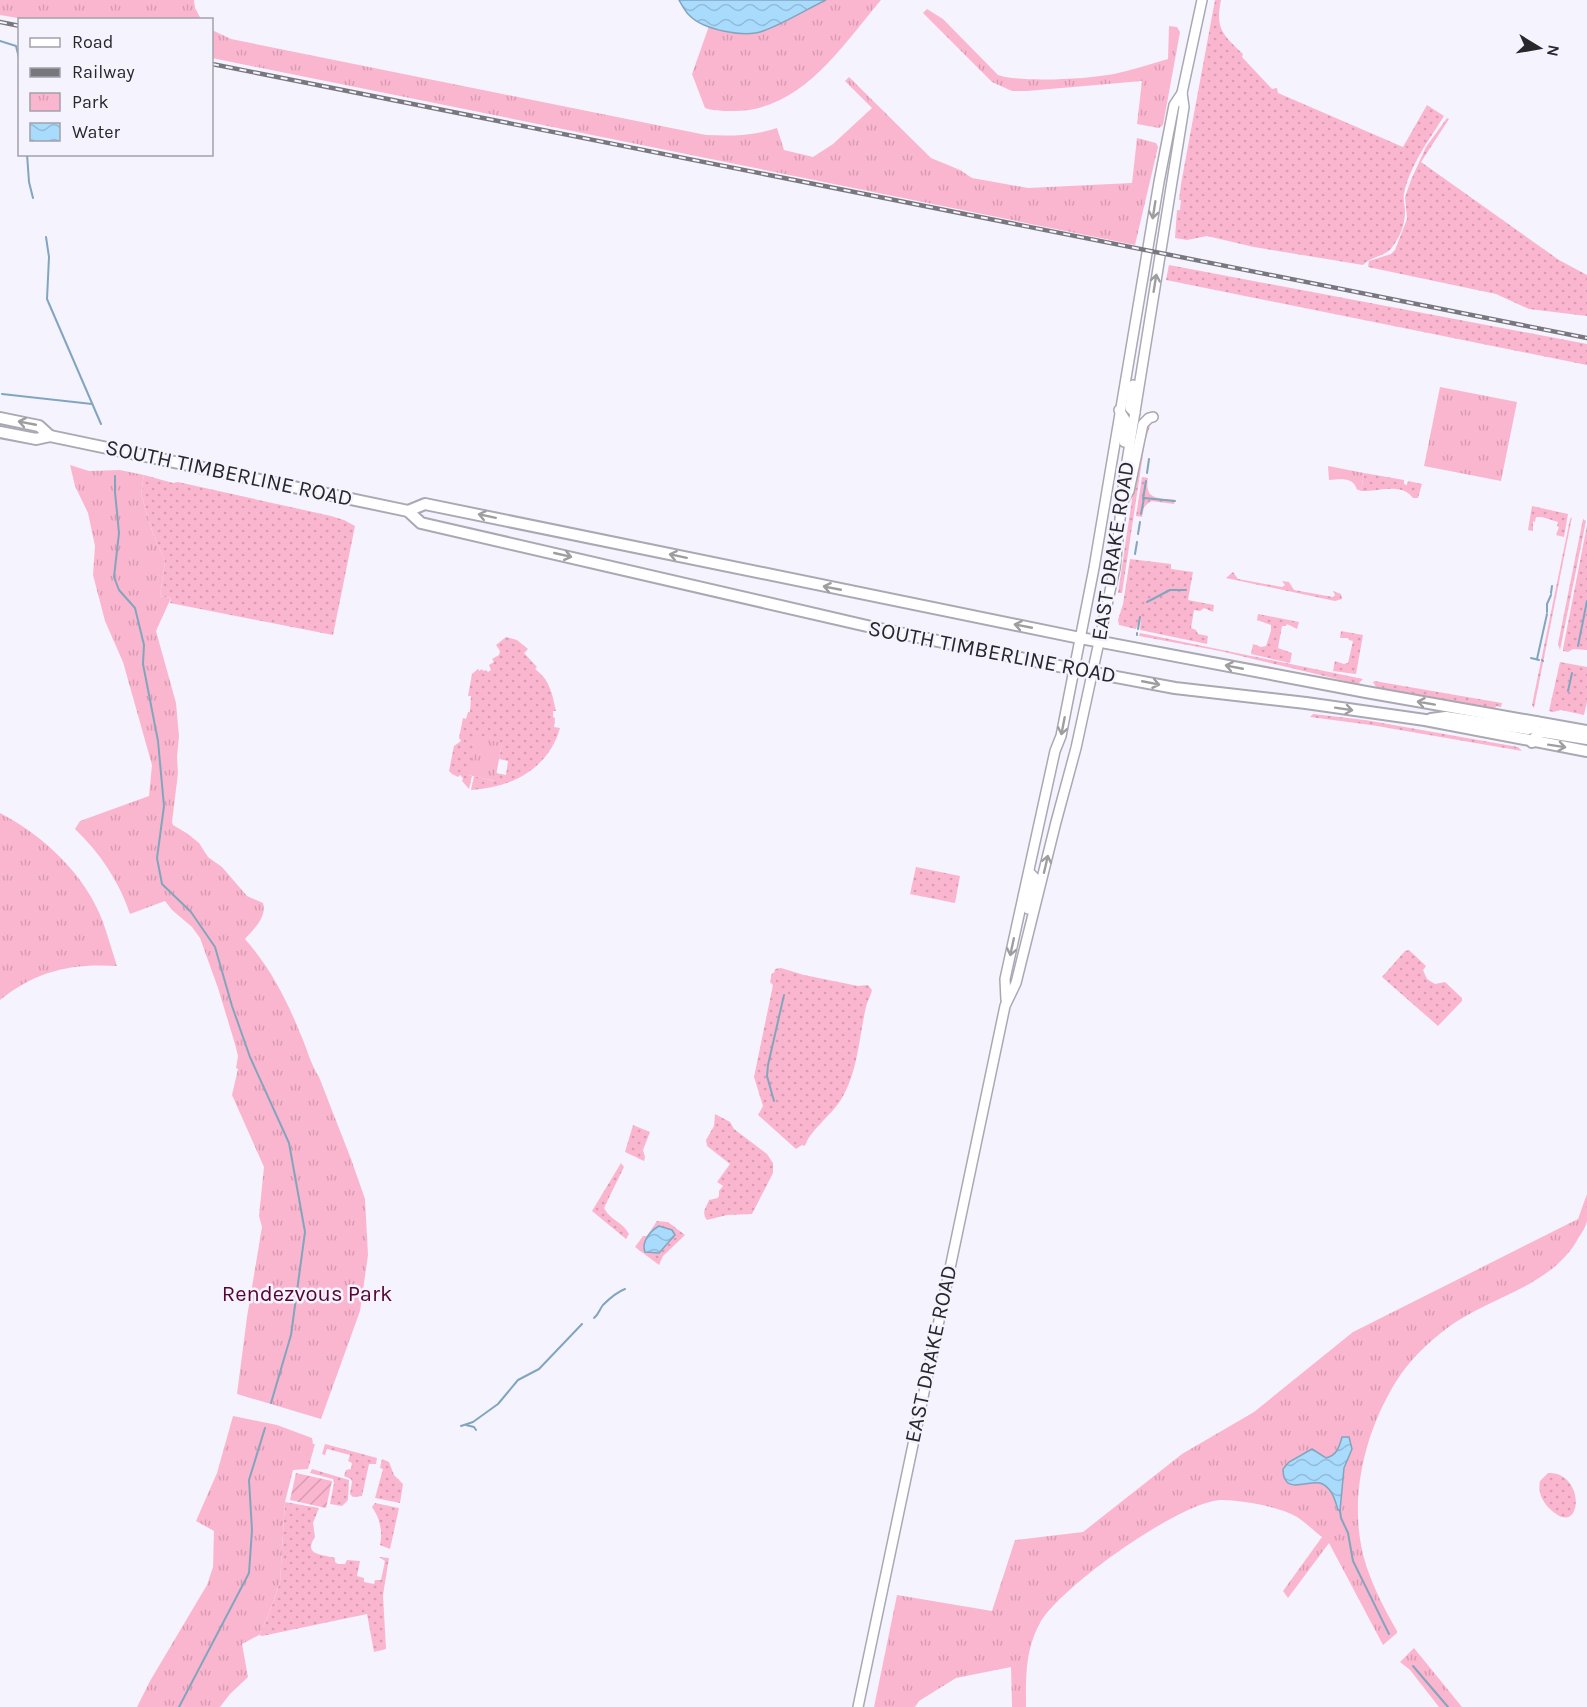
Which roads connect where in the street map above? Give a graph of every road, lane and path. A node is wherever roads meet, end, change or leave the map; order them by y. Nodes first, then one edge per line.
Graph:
1 (1202, 0) edge
2 (1182, 93) junction
3 (1156, 134) dead end
4 (1167, 138) junction
5 (1171, 188) junction
6 (1140, 299) junction
7 (1119, 410) junction
8 (1135, 413) junction
9 (1153, 417) dead end
10 (0, 418) edge
11 (0, 432) edge
12 (50, 436) junction
13 (1122, 502) junction
14 (408, 511) junction
15 (1081, 638) junction
16 (1099, 641) junction
17 (1074, 669) junction
18 (1093, 672) junction
19 (1425, 720) junction
20 (1536, 722) junction
21 (1587, 731) edge
22 (1587, 739) edge
23 (1532, 742) junction
24 (1587, 751) edge
25 (1029, 872) junction
26 (1023, 953) junction
27 (1006, 1000) junction
28 (858, 1707) edge

1 - 2 main road, EAST DRAKE ROAD
2 - 4 main road, EAST DRAKE ROAD
2 - 5 main road, EAST DRAKE ROAD
3 - 4 main road
4 - 5 main road
4 -> 6 main road, EAST DRAKE ROAD
8 -> 5 main road, EAST DRAKE ROAD
6 - 7 main road, EAST DRAKE ROAD
6 - 8 main road
7 - 13 main road
7 - 15 main road, EAST DRAKE ROAD
8 - 13 main road, EAST DRAKE ROAD
9 - 13 main road
12 -> 10 main road, SOUTH TIMBERLINE ROAD
11 - 12 main road, SOUTH TIMBERLINE ROAD
12 - 14 main road, SOUTH TIMBERLINE ROAD
13 - 16 main road, EAST DRAKE ROAD
15 -> 14 main road, SOUTH TIMBERLINE ROAD
14 -> 17 main road, SOUTH TIMBERLINE ROAD
15 - 16 main road, SOUTH TIMBERLINE ROAD
15 - 17 main road, EAST DRAKE ROAD
16 - 18 main road, EAST DRAKE ROAD
20 -> 16 main road, SOUTH TIMBERLINE ROAD
17 - 18 main road, SOUTH TIMBERLINE ROAD
17 -> 25 main road, EAST DRAKE ROAD
18 -> 19 main road, SOUTH TIMBERLINE ROAD
26 -> 18 main road, EAST DRAKE ROAD
19 - 20 main road
19 - 23 main road, SOUTH TIMBERLINE ROAD
20 - 21 main road, SOUTH TIMBERLINE ROAD
22 - 23 main road
23 -> 24 main road, SOUTH TIMBERLINE ROAD
25 - 26 main road
25 -> 27 main road, EAST DRAKE ROAD
26 - 27 main road, EAST DRAKE ROAD
27 - 28 main road, EAST DRAKE ROAD

